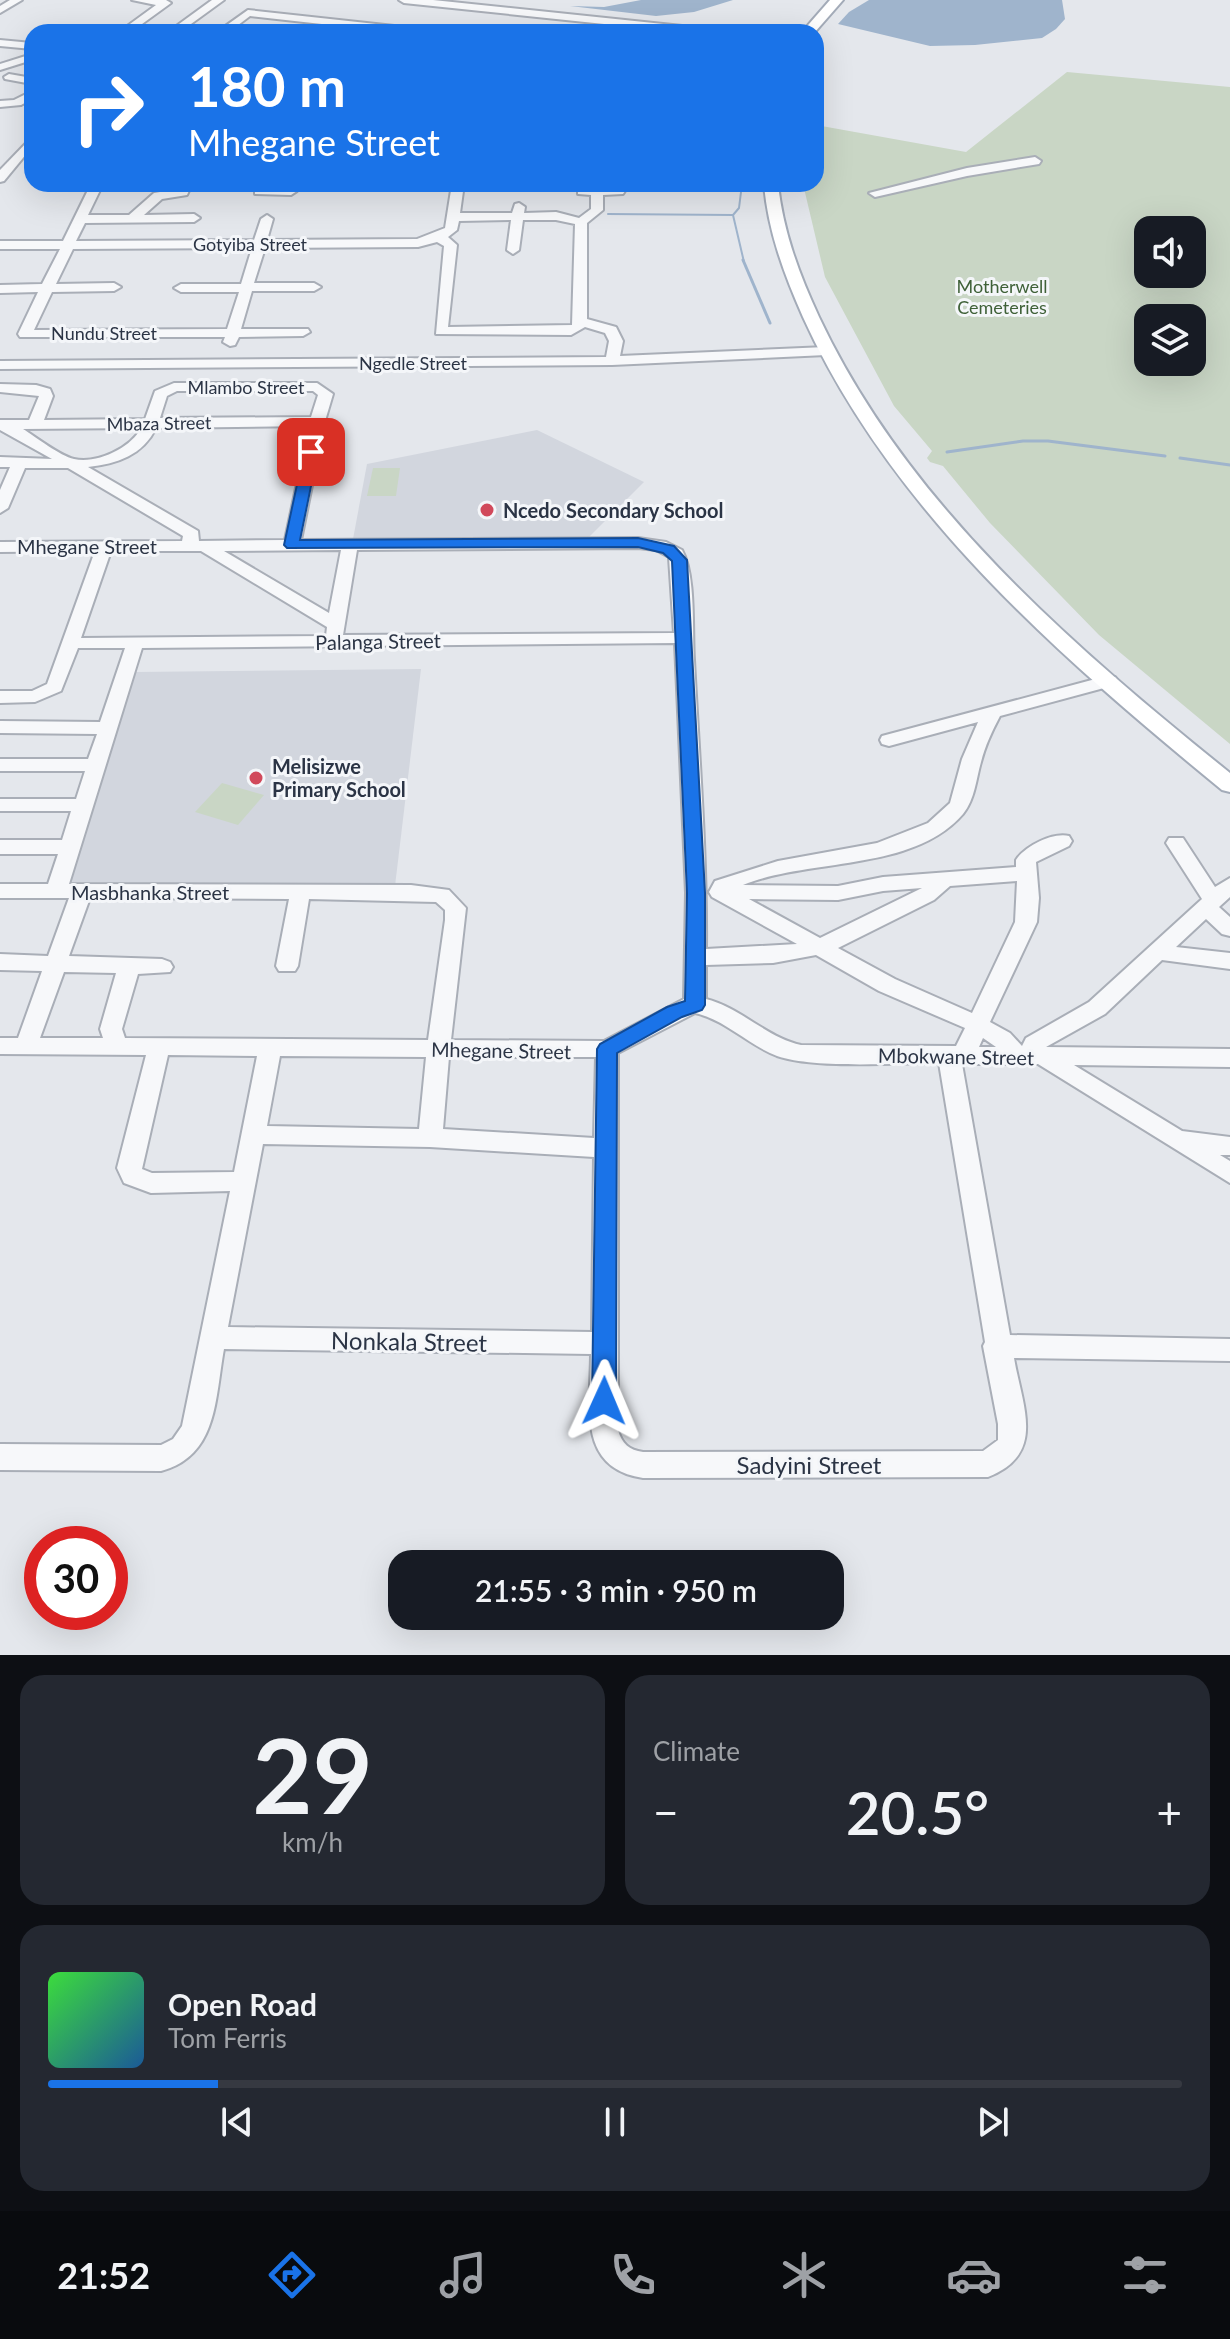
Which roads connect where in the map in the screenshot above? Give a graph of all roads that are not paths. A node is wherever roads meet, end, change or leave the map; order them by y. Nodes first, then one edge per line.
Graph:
1 (17, 0) edge
2 (137, 0) edge
3 (219, 0) edge
4 (404, 0) edge
5 (837, 0) edge
6 (0, 10) edge
7 (315, 20) junction
8 (136, 24) edge
9 (184, 24) edge
10 (232, 24) edge
11 (310, 24) edge
12 (348, 24) edge
13 (634, 24) edge
14 (815, 24) edge
15 (0, 43) edge
16 (24, 45) edge
17 (24, 60) edge
18 (0, 67) edge
19 (24, 73) edge
20 (4, 79) edge
21 (24, 80) edge
22 (24, 99) edge
23 (0, 104) edge
24 (24, 150) edge
25 (1035, 161) dead end
26 (0, 178) edge
27 (93, 192) edge
28 (183, 192) edge
29 (457, 192) edge
30 (597, 192) edge
31 (773, 192) edge
32 (875, 193) dead end
33 (518, 212) junction
34 (134, 217) junction
35 (176, 217) junction
36 (454, 217) junction
37 (194, 218) dead end
38 (81, 219) junction
39 (252, 219) dead end
40 (267, 219) junction
41 (282, 219) dead end
42 (581, 222) junction
43 (439, 237) junction
44 (164, 244) junction
45 (259, 244) junction
46 (0, 245) edge
47 (67, 245) junction
48 (513, 250) dead end
49 (114, 287) dead end
50 (247, 287) junction
51 (314, 287) dead end
52 (46, 288) junction
53 (181, 288) dead end
54 (0, 289) edge
55 (580, 321) junction
56 (303, 332) dead end
57 (231, 338) junction
58 (826, 351) junction
59 (612, 361) junction
60 (0, 365) edge
61 (0, 388) edge
62 (317, 421) junction
63 (150, 423) junction
64 (2, 424) edge
65 (35, 424) junction
66 (0, 462) edge
67 (20, 462) junction
68 (72, 464) junction
69 (0, 508) edge
70 (197, 545) junction
71 (292, 545) junction
72 (350, 545) junction
73 (105, 546) junction
74 (0, 547) edge
75 (335, 634) junction
76 (684, 638) junction
77 (72, 643) junction
78 (135, 643) junction
79 (1109, 681) junction
80 (0, 697) edge
81 (992, 713) junction
82 (0, 727) edge
83 (108, 728) junction
84 (889, 740) dead end
85 (0, 765) edge
86 (97, 765) junction
87 (1230, 785) edge
88 (0, 805) edge
89 (84, 805) junction
90 (1062, 841) dead end
91 (1176, 843) dead end
92 (0, 847) edge
93 (69, 847) junction
94 (1026, 873) junction
95 (942, 882) junction
96 (0, 891) edge
97 (56, 891) junction
98 (82, 891) junction
99 (719, 892) junction
100 (300, 893) junction
101 (696, 893) junction
102 (1216, 897) edge
103 (1230, 929) edge
104 (818, 947) junction
105 (1156, 952) junction
106 (695, 957) junction
107 (1230, 961) edge
108 (0, 962) edge
109 (53, 966) junction
110 (287, 966) dead end
111 (129, 967) junction
112 (162, 967) dead end
113 (695, 1005) junction
114 (976, 1024) junction
115 (0, 1046) edge
116 (26, 1046) junction
117 (117, 1047) junction
118 (159, 1047) junction
119 (270, 1048) junction
120 (438, 1049) junction
121 (607, 1049) junction
122 (956, 1056) junction
123 (1030, 1056) junction
124 (1230, 1058) edge
125 (253, 1135) junction
126 (430, 1138) junction
127 (1175, 1139) junction
128 (1230, 1146) edge
129 (606, 1148) junction
130 (1230, 1173) edge
131 (244, 1181) junction
132 (213, 1338) junction
133 (605, 1343) junction
134 (996, 1346) junction
135 (1230, 1350) edge
136 (0, 1457) edge

1 - 6 street
2 - 8 street
3 - 9 street
4 - 13 street
5 - 14 main road
7 - 10 street
7 - 11 street
7 - 12 street
15 - 16 street
17 - 18 street
19 - 20 street
20 - 21 street
22 - 23 street
24 - 26 street
25 - 32 street
27 - 38 street, Nundu Street
28 - 34 street
29 - 36 street
30 - 42 street
31 - 58 main road
33 - 36 street
33 - 42 street
33 - 48 street
34 - 35 street
34 - 38 street
35 - 37 street
35 - 44 street
36 - 43 street
38 - 47 street, Nundu Street
39 - 40 street
40 - 41 street
40 - 45 street
42 - 55 street
43 - 45 street, Gotyiba Street
43 - 55 street
44 - 45 street, Gotyiba Street
44 - 47 street, Gotyiba Street
45 - 50 street
46 - 47 street, Gotyiba Street
47 - 52 street, Nundu Street
49 - 52 street
50 - 51 street
50 - 53 street
50 - 57 street
52 - 54 street
52 - 57 street, Nundu Street
55 - 59 street
56 - 57 street, Nundu Street
58 - 59 street, Ngedle Street
58 - 79 main road
59 - 60 street, Ngedle Street
61 - 65 street
62 - 63 street, Mbaza Street
62 - 63 street, Mlambo Street
62 - 71 street, Mlambo Street
63 - 65 street, Mbaza Street
63 - 68 street, Mlambo Street
64 - 65 street, Mbaza Street
64 - 68 street
66 - 67 street, Mlambo Street
67 - 68 street, Mlambo Street
67 - 69 street
68 - 70 street
70 - 71 street, Mhegane Street
70 - 73 street, Mhegane Street
70 - 75 street
71 - 72 street, Mhegane Street
72 - 75 street
72 - 76 street, Mhegane Street
73 - 74 street, Mhegane Street
73 - 77 street
75 - 76 street, Palanga Street
75 - 78 street, Palanga Street
76 - 101 street, Mhegane Street
77 - 78 street, Palanga Street
77 - 80 street
78 - 83 street
79 - 81 street
79 - 87 main road
81 - 84 street
81 - 99 street
82 - 83 street
83 - 86 street
85 - 86 street
86 - 89 street
88 - 89 street
89 - 93 street
90 - 94 street
91 - 102 street
92 - 93 street
93 - 97 street
94 - 95 street
94 - 114 street
95 - 99 street
95 - 104 street
96 - 97 street, Masbhanka Street
97 - 98 street, Masbhanka Street
98 - 100 street, Masbhanka Street
98 - 109 street
99 - 101 street
99 - 104 street
100 - 110 street
100 - 120 street, Masbhanka Street
101 - 106 street, Mhegane Street
102 - 103 street
102 - 105 street
104 - 106 street
104 - 114 street
105 - 107 street
105 - 123 street
106 - 113 street, Mhegane Street
108 - 109 street
109 - 111 street
109 - 116 street
111 - 112 street
111 - 117 street
113 - 121 street, Mhegane Street
113 - 122 street, Mbokwane Street
114 - 122 street
114 - 123 street
115 - 116 street, Mhegane Street
116 - 117 street, Mhegane Street
117 - 118 street, Mhegane Street
118 - 119 street, Mhegane Street
118 - 131 street
119 - 120 street, Mhegane Street
119 - 125 street
120 - 121 street, Mhegane Street
120 - 126 street
121 - 129 street, Sadyini Street
122 - 123 street, Mbokwane Street
122 - 134 street, Sadyini Street
123 - 124 street, Mbokwane Street
123 - 127 street
125 - 126 street
125 - 131 street
126 - 129 street
127 - 128 street
127 - 130 street
129 - 133 street, Sadyini Street
131 - 132 street
132 - 133 street, Nonkala Street
132 - 136 street
133 - 134 street, Sadyini Street
134 - 135 street

